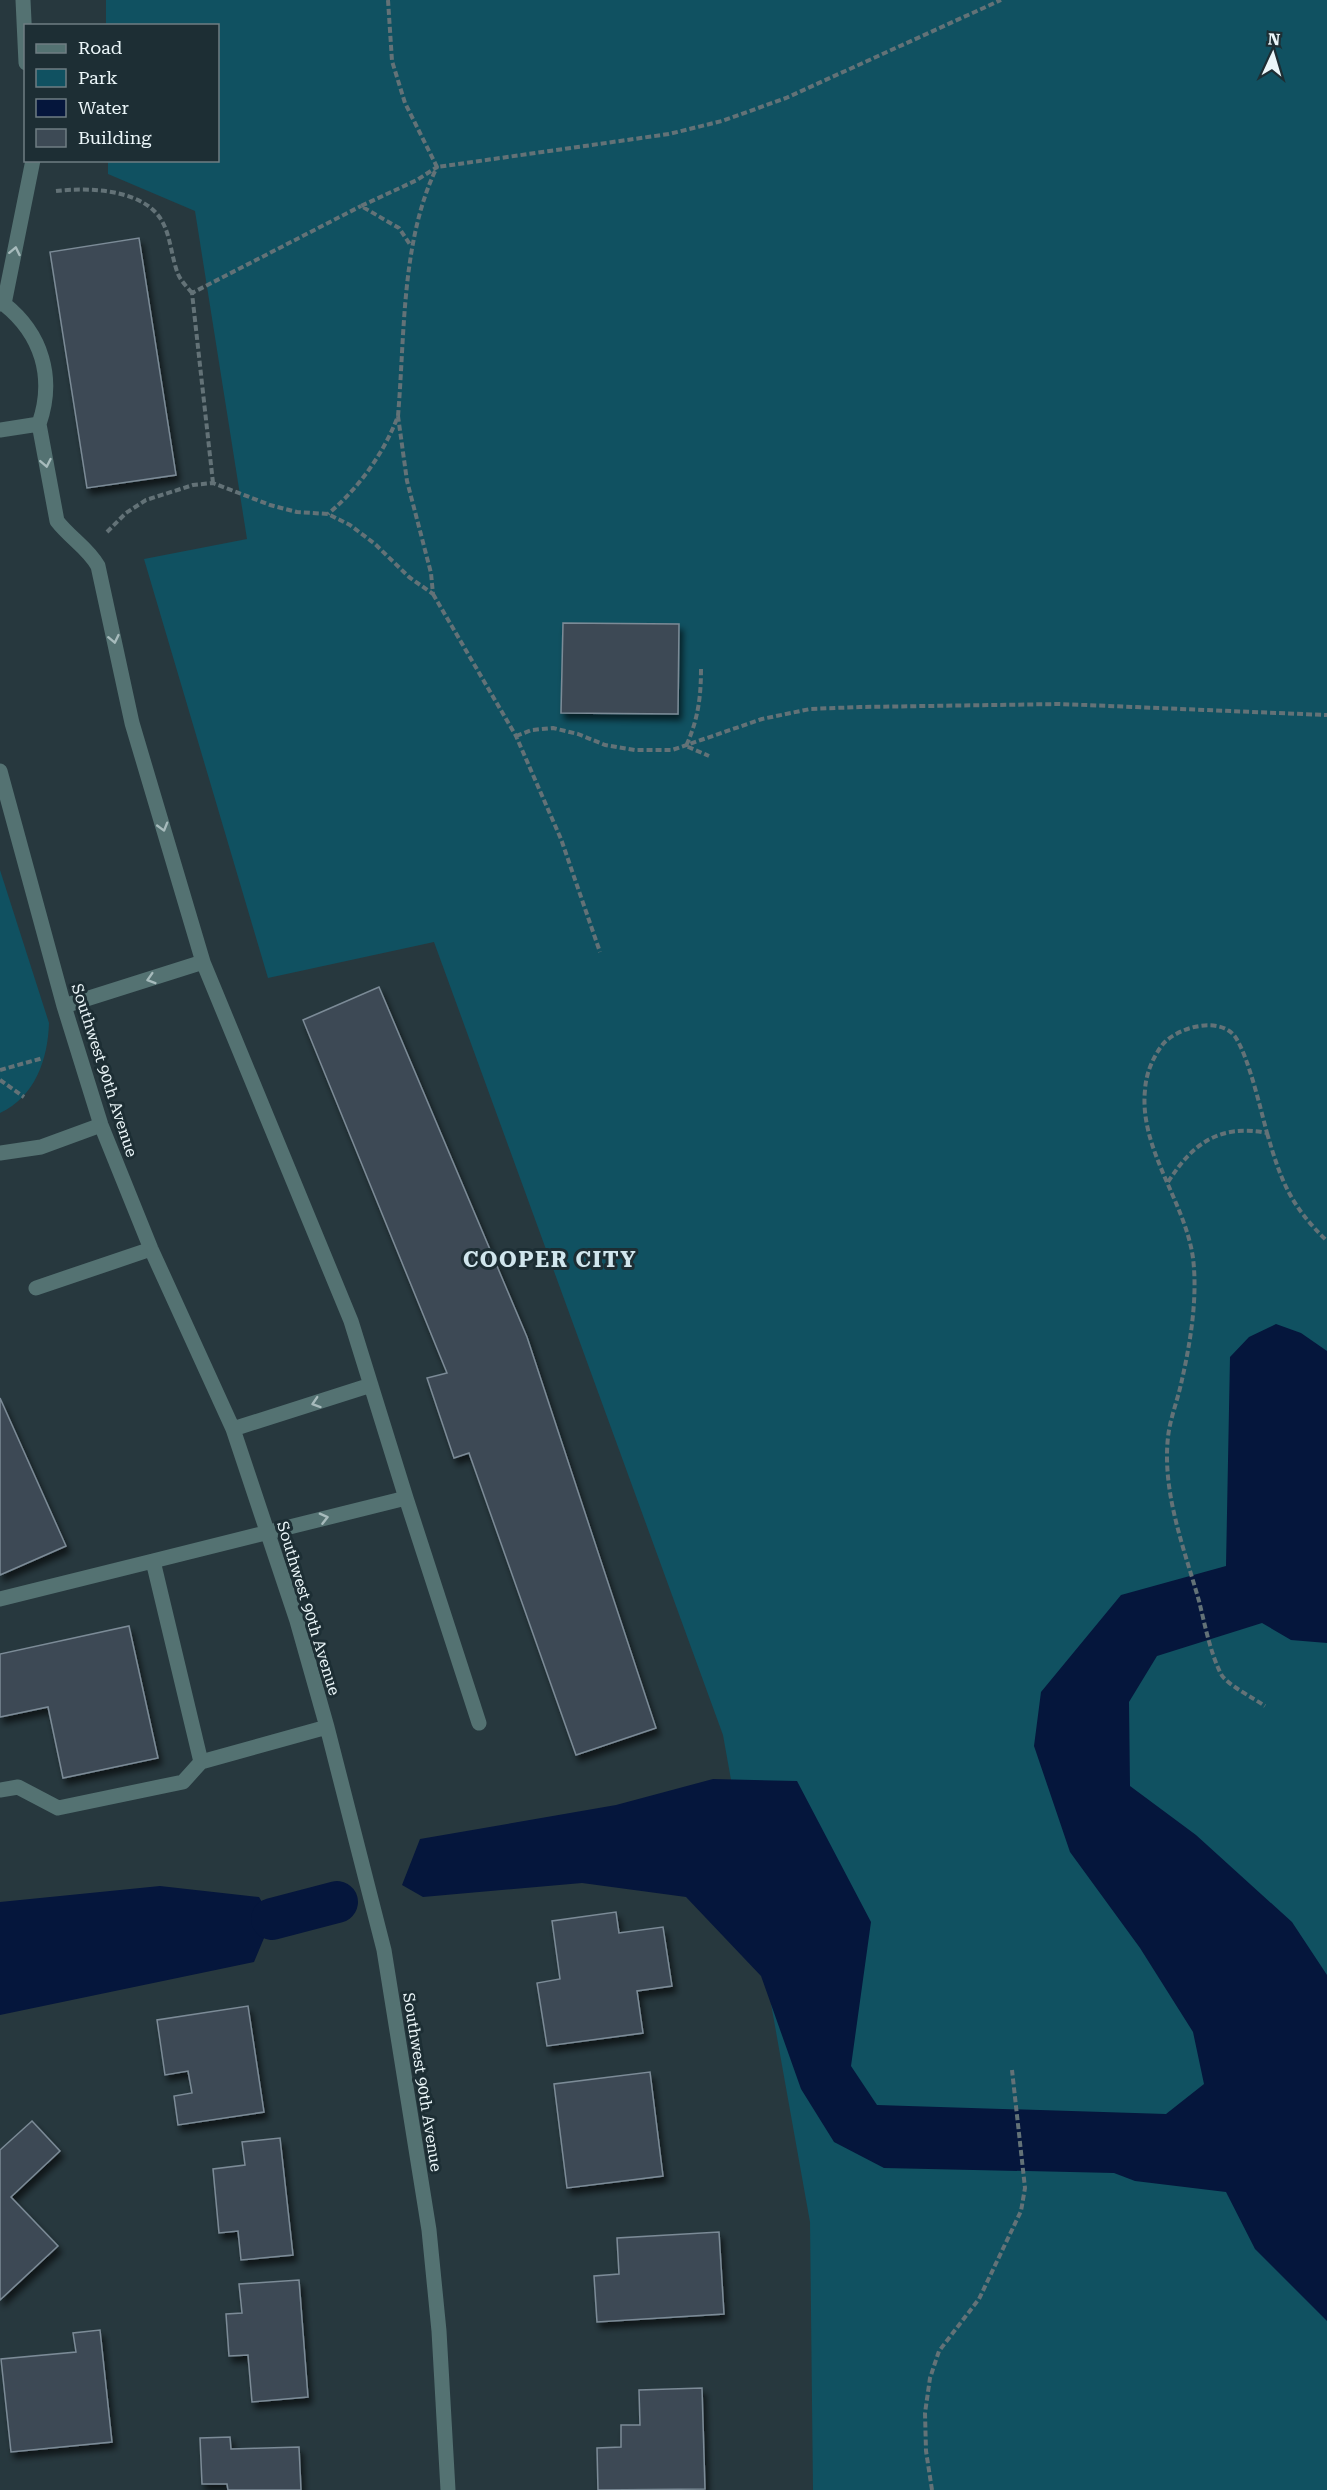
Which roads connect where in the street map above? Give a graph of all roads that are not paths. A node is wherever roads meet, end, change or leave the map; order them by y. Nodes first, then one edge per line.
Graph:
1 (23, 0) edge
2 (24, 24) edge
3 (33, 162) edge
4 (2, 304) edge
5 (39, 424) junction
6 (0, 430) edge
7 (0, 771) edge
8 (203, 962) junction
9 (64, 1006) junction
10 (101, 1125) junction
11 (0, 1153) edge
12 (151, 1249) junction
13 (36, 1288) dead end
14 (371, 1385) junction
15 (232, 1429) junction
16 (406, 1498) junction
17 (267, 1533) junction
18 (153, 1561) junction
19 (0, 1599) edge
20 (479, 1723) dead end
21 (327, 1727) junction
22 (201, 1762) junction
23 (0, 1790) edge
24 (448, 2490) edge

1 - 2 street
4 -> 3 street
4 - 5 street
5 - 6 street
5 -> 8 street
7 - 9 street, Southwest 90th Avenue
8 -> 9 street
8 - 14 street
9 - 10 street, Southwest 90th Avenue
10 - 11 street
10 - 12 street, Southwest 90th Avenue
12 - 13 street
12 - 15 street, Southwest 90th Avenue
14 -> 15 street
14 - 16 street
15 - 17 street, Southwest 90th Avenue
17 -> 16 street
16 - 20 street
17 - 18 street
17 - 21 street, Southwest 90th Avenue
18 - 19 street
18 - 22 street
21 - 22 street
21 - 24 street, Southwest 90th Avenue
22 - 23 street

